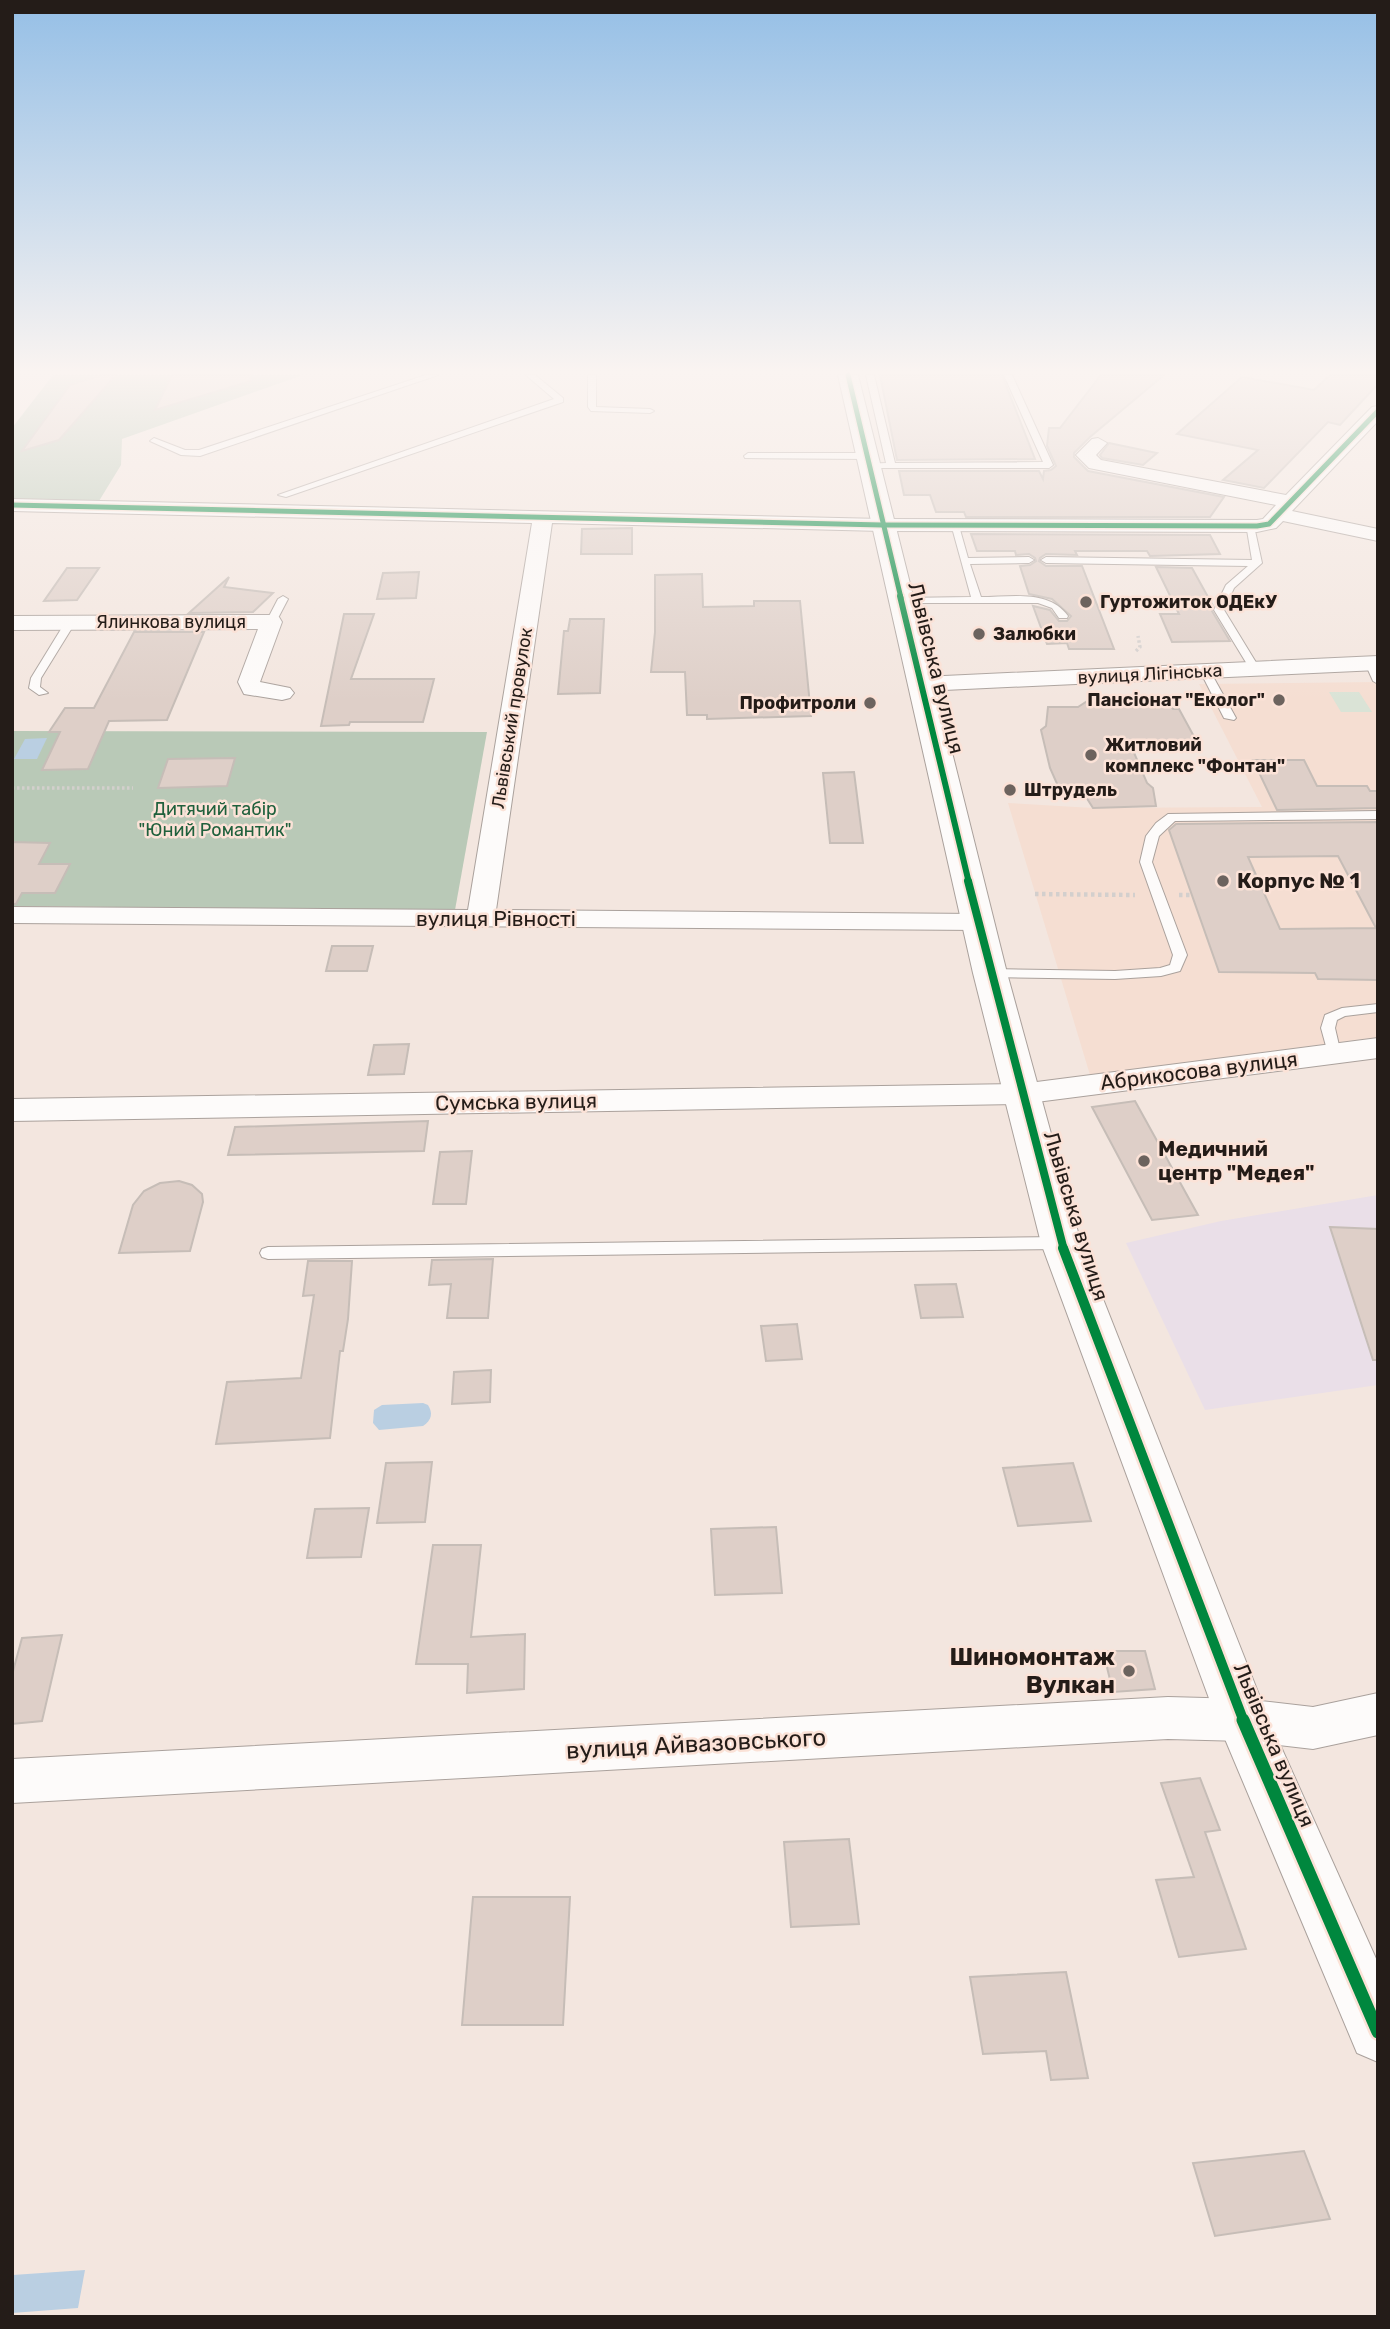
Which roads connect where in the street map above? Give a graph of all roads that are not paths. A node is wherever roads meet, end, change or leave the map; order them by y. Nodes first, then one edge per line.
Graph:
1 (317, 484) edge
2 (873, 484) edge
3 (1179, 484) edge
4 (1308, 484) edge
5 (283, 495) dead end
6 (12, 505) edge
7 (1285, 508) junction
8 (543, 517) junction
9 (882, 525) junction
10 (954, 526) junction
11 (1249, 526) junction
12 (1378, 535) edge
13 (1029, 560) dead end
14 (1046, 560) dead end
15 (965, 561) junction
16 (1257, 563) junction
17 (283, 599) dead end
18 (976, 599) junction
19 (902, 601) junction
20 (1063, 616) dead end
21 (271, 622) junction
22 (12, 623) edge
23 (70, 623) junction
24 (1255, 669) junction
25 (1375, 669) edge
26 (1205, 671) junction
27 (923, 684) junction
28 (43, 693) dead end
29 (282, 693) dead end
30 (1230, 718) dead end
31 (1378, 815) edge
32 (12, 915) edge
33 (481, 919) junction
34 (979, 922) junction
35 (990, 973) junction
36 (1378, 1008) edge
37 (1378, 1048) edge
38 (1334, 1054) junction
39 (1021, 1094) junction
40 (12, 1111) edge
41 (1061, 1243) junction
42 (268, 1253) dead end
43 (1378, 1714) edge
44 (1243, 1720) junction
45 (12, 1782) edge
46 (1378, 2032) edge

1 - 5 lane
2 - 9 main road, Львівська вулиця
3 - 7 street
4 - 7 street
6 - 8 street
7 - 11 street
7 - 12 street
8 - 9 street
8 - 33 street, Львівський провулок
9 - 10 street
9 - 19 main road, Львівська вулиця
10 - 11 street
10 - 15 lane
11 - 16 lane
13 - 15 lane
14 - 16 lane
15 - 18 lane
16 - 24 lane
17 - 21 lane
18 - 19 lane
18 - 20 lane
19 - 27 main road, Львівська вулиця
21 - 23 street, Ялинкова вулиця
21 - 29 street, Ялинкова вулиця
22 - 23 street, Ялинкова вулиця
23 - 28 lane
24 - 25 street, вулиця Лігінська
24 - 26 street, вулиця Лігінська
26 - 27 street, вулиця Лігінська
26 - 30 lane
27 - 34 main road, Львівська вулиця
31 - 35 lane
32 - 33 street, вулиця Рівності
33 - 34 street, вулиця Рівності
34 - 35 main road, Львівська вулиця
35 - 39 main road, Львівська вулиця
36 - 38 lane
37 - 38 street, Абрикосова вулиця
38 - 39 street, Абрикосова вулиця
39 - 40 street, Сумська вулиця
39 - 41 main road, Львівська вулиця
41 - 42 lane
41 - 44 main road, Львівська вулиця
43 - 44 street, вулиця Айвазовського
44 - 45 street, вулиця Айвазовського
44 - 46 main road, Львівська вулиця

